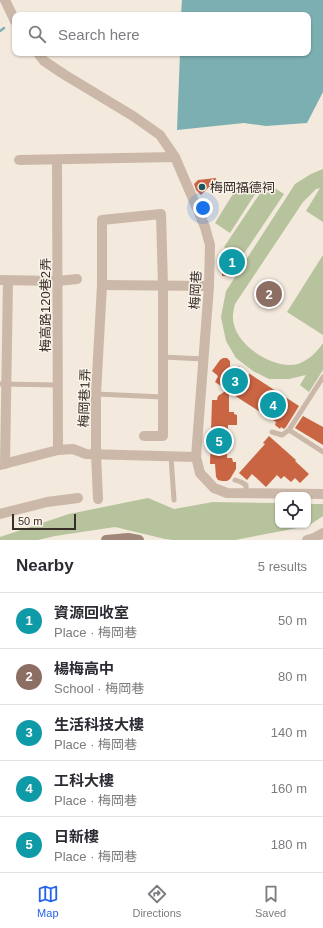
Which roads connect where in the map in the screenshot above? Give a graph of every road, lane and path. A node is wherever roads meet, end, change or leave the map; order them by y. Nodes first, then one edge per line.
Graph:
1 (5, 0) edge
2 (12, 15) edge
3 (40, 56) edge
4 (175, 157) junction
5 (19, 160) dead end
6 (58, 160) junction
7 (77, 279) dead end
8 (4, 280) edge
9 (58, 280) junction
10 (102, 284) junction
11 (163, 286) junction
12 (209, 286) junction
13 (163, 358) junction
14 (204, 359) junction
15 (323, 377) edge
16 (3, 384) edge
17 (58, 385) junction
18 (96, 394) junction
19 (163, 397) junction
20 (289, 430) junction
21 (272, 432) dead end
22 (144, 436) dead end
23 (58, 450) junction
24 (323, 452) edge
25 (96, 454) junction
26 (171, 457) junction
27 (196, 458) junction
28 (3, 464) edge
29 (235, 480) dead end
30 (246, 493) junction
31 (323, 494) edge
32 (78, 498) dead end
33 (98, 499) dead end
34 (174, 500) dead end
35 (0, 514) edge
36 (106, 540) edge
37 (139, 540) edge

1 - 2 street
3 - 4 street, 梅岡巷
4 - 6 street
4 - 12 street, 梅岡巷
5 - 6 street
6 - 9 street, 梅高路120巷2弄
7 - 9 street
8 - 9 street
8 - 16 street
9 - 17 street, 梅高路120巷2弄
10 - 11 street
10 - 11 street, 梅岡巷1弄
10 - 18 street, 梅岡巷1弄
11 - 12 street
11 - 13 street
12 - 14 street, 梅岡巷
13 - 14 lane
13 - 19 street
14 - 27 street, 梅岡巷
15 - 20 lane
16 - 17 lane
16 - 28 street
17 - 23 street, 梅高路120巷2弄
18 - 19 lane
18 - 25 street, 梅岡巷1弄
19 - 22 street
20 - 21 lane
20 - 24 lane
23 - 25 street
23 - 28 street
25 - 26 street
25 - 33 street, 梅岡巷1弄
26 - 27 street
26 - 34 lane
27 - 30 street, 梅岡巷
29 - 30 lane
30 - 31 street, 梅岡巷
32 - 35 street
36 - 37 street

